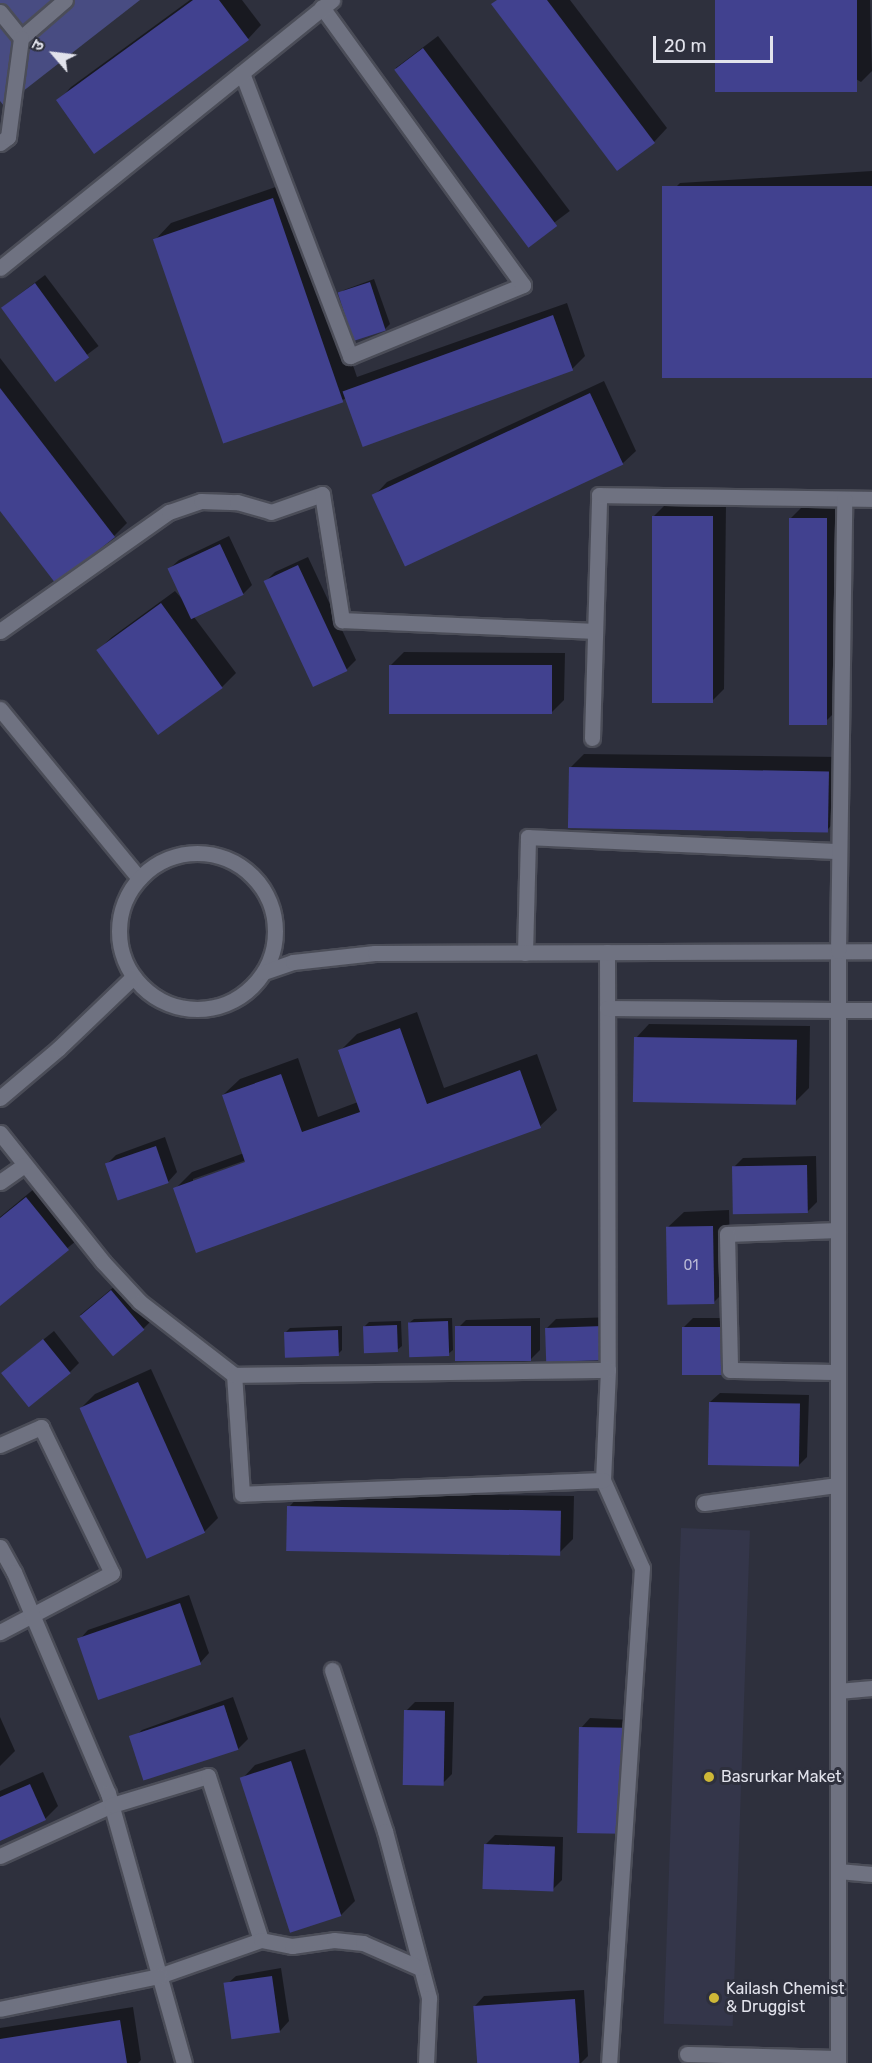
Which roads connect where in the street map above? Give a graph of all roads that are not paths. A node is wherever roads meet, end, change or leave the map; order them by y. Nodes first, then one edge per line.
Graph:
1 (65, 0) edge
2 (327, 4) edge
3 (0, 12) edge
4 (21, 38) junction
5 (242, 73) junction
6 (0, 143) edge
7 (0, 268) edge
8 (844, 499) junction
9 (872, 499) edge
10 (595, 631) junction
11 (0, 632) edge
12 (1, 712) edge
13 (592, 738) dead end
14 (839, 850) junction
15 (139, 878) junction
16 (838, 951) junction
17 (872, 951) edge
18 (525, 952) junction
19 (606, 952) junction
20 (264, 972) junction
21 (133, 977) junction
22 (607, 1008) junction
23 (837, 1010) junction
24 (872, 1010) edge
25 (0, 1098) edge
26 (0, 1133) edge
27 (24, 1165) junction
28 (0, 1182) edge
29 (838, 1230) junction
30 (608, 1370) junction
31 (838, 1372) junction
32 (234, 1375) junction
33 (0, 1445) edge
34 (603, 1480) junction
35 (838, 1485) junction
36 (704, 1503) dead end
37 (0, 1547) edge
38 (32, 1615) junction
39 (0, 1632) edge
40 (332, 1670) dead end
41 (872, 1688) edge
42 (838, 1691) junction
43 (112, 1804) junction
44 (0, 1856) edge
45 (838, 1871) junction
46 (872, 1874) edge
47 (261, 1940) junction
48 (420, 1968) junction
49 (159, 1976) junction
50 (0, 2009) edge
51 (687, 2054) dead end
52 (838, 2060) edge
53 (184, 2063) edge
54 (426, 2063) edge
55 (609, 2063) edge

1 - 4 street
2 - 5 street
2 - 5 street
3 - 4 street
4 - 6 street
5 - 7 street
8 - 9 street
8 - 10 street
8 - 14 street
10 - 11 street
10 - 13 street
12 - 15 street
14 - 16 street
14 - 18 street
15 - 20 street
15 - 21 street
16 - 17 street
16 - 19 street
16 - 23 street
18 - 19 street
18 - 20 street
19 - 22 street
20 - 21 street
21 - 25 street
22 - 23 street
22 - 30 street
23 - 24 street
23 - 29 street
26 - 27 street
27 - 28 street
27 - 32 street
29 - 31 street
29 - 31 street
30 - 32 street
30 - 34 street
31 - 35 street
32 - 34 street
33 - 38 street
34 - 55 street
35 - 36 street
35 - 42 street
37 - 38 street
38 - 39 street
38 - 43 street
40 - 48 street
41 - 42 street
42 - 45 street
43 - 44 street
43 - 47 street
43 - 49 street
45 - 46 street
45 - 52 street
47 - 48 street
47 - 49 street
48 - 54 street
49 - 50 street
49 - 53 street
51 - 52 street

